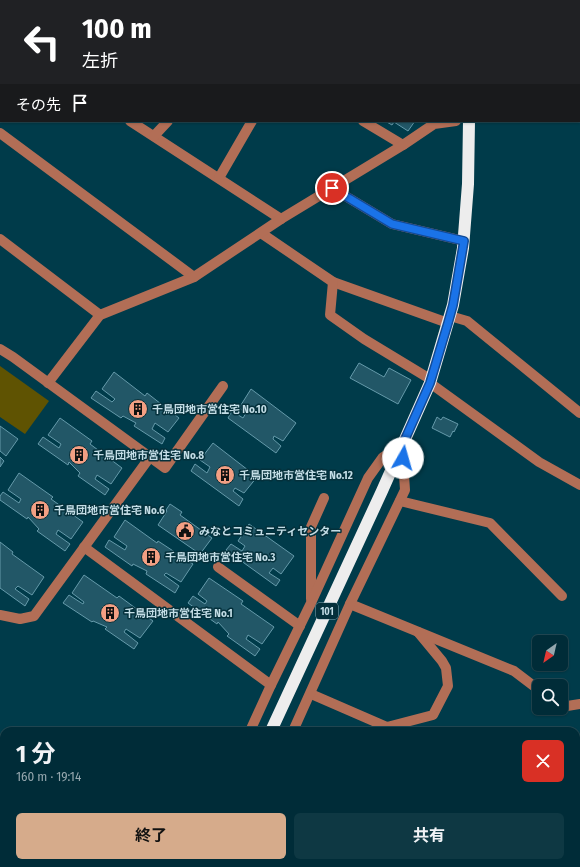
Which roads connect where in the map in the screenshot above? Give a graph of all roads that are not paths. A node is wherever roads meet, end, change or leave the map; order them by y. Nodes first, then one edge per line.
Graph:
1 (132, 122) edge
2 (167, 122) edge
3 (251, 122) edge
4 (365, 122) edge
5 (449, 122) edge
6 (469, 122) edge
7 (0, 133) edge
8 (154, 136) junction
9 (403, 145) junction
10 (219, 178) junction
11 (332, 188) junction
12 (281, 219) junction
13 (261, 232) junction
14 (0, 239) edge
15 (464, 241) junction
16 (194, 277) junction
17 (333, 282) junction
18 (100, 315) junction
19 (449, 320) junction
20 (0, 349) edge
21 (430, 381) junction
22 (48, 383) junction
23 (223, 386) dead end
24 (580, 413) edge
25 (402, 446) junction
26 (150, 457) junction
27 (580, 485) edge
28 (324, 498) dead end
29 (400, 501) junction
30 (84, 547) junction
31 (218, 567) dead end
32 (562, 596) dead end
33 (311, 603) junction
34 (350, 604) junction
35 (0, 615) edge
36 (300, 626) junction
37 (418, 632) junction
38 (271, 685) junction
39 (532, 685) edge
40 (311, 694) junction
41 (580, 704) edge
42 (568, 706) edge
43 (252, 727) edge
44 (273, 727) edge
45 (295, 727) edge

1 - 8 street
2 - 8 street
3 - 10 street
4 - 9 street
5 - 9 street
6 - 15 highway, 101
7 - 16 street
8 - 10 street
9 - 11 street
10 - 12 street
11 - 12 street
11 - 15 street
12 - 13 street
13 - 16 street
13 - 17 street
14 - 18 street
15 - 19 highway, 101
16 - 18 street
17 - 19 street
17 - 21 street
18 - 22 street
19 - 21 highway, 101
19 - 24 street
20 - 22 street
21 - 25 highway, 101
21 - 27 street
22 - 26 street
23 - 26 street
25 - 29 street
25 - 33 street
25 - 44 highway, 101
26 - 30 street
28 - 33 street
29 - 32 street
29 - 34 street
30 - 35 street
30 - 38 street
31 - 36 street
33 - 36 street
34 - 37 street
34 - 40 street
36 - 38 street
37 - 39 street
37 - 40 street
38 - 43 street
40 - 45 street
41 - 42 street

